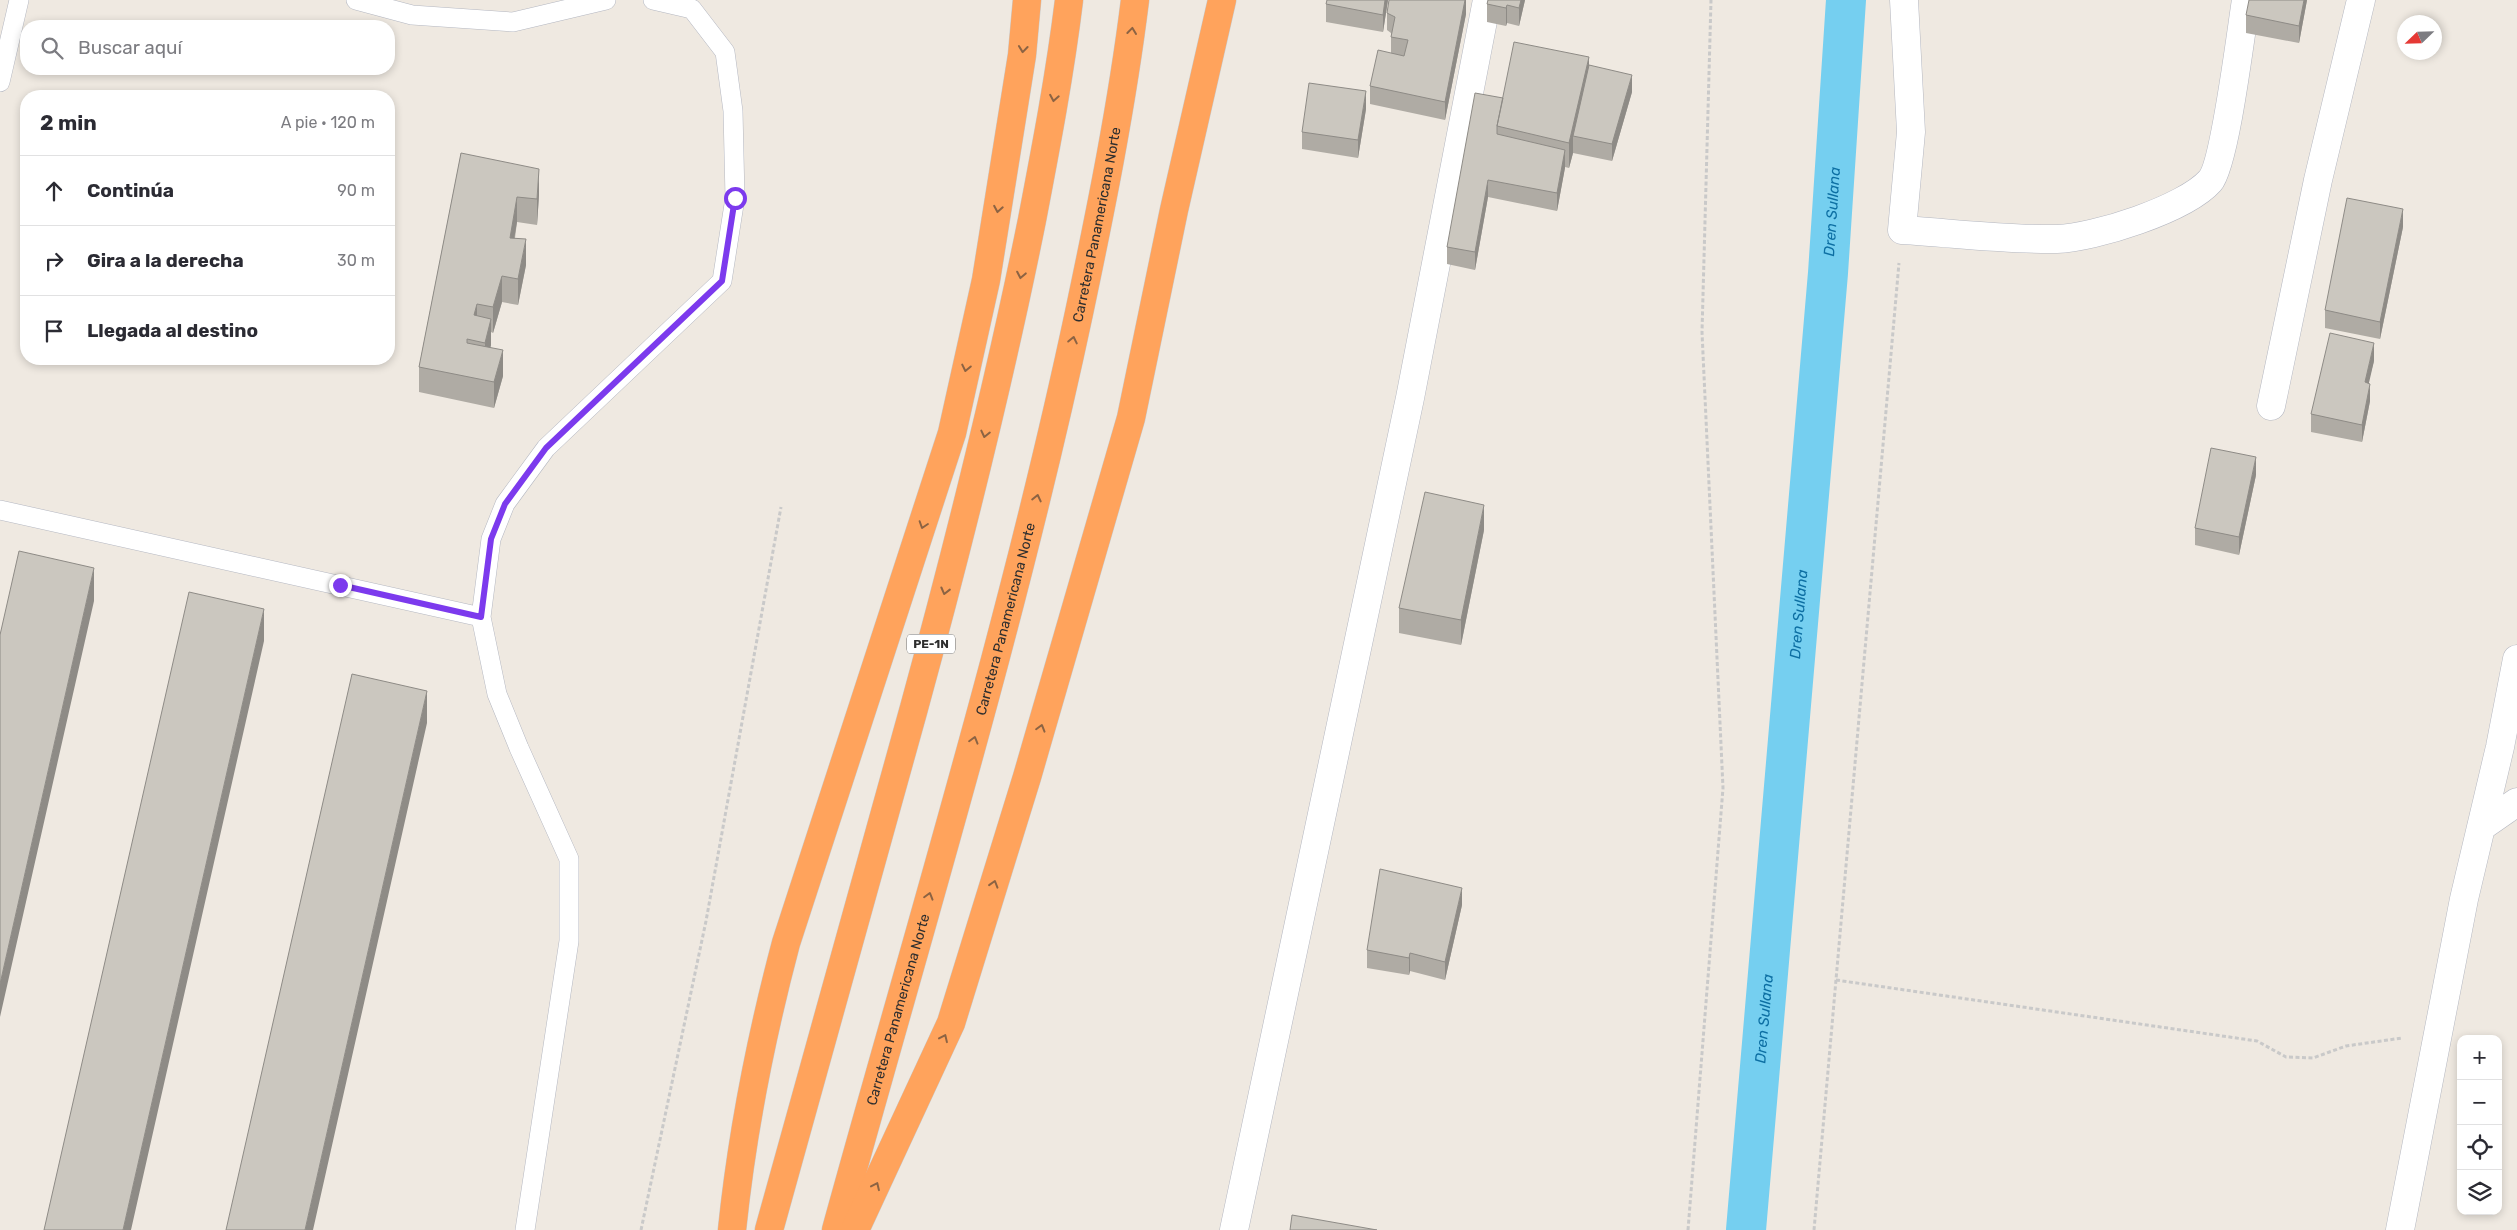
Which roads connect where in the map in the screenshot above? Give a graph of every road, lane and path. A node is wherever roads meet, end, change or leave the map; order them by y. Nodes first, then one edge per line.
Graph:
1 (19, 0) edge
2 (356, 0) edge
3 (606, 0) edge
4 (653, 0) edge
5 (1027, 0) edge
6 (1069, 0) edge
7 (1136, 0) edge
8 (1222, 0) edge
9 (1487, 0) edge
10 (1710, 0) edge
11 (1904, 0) edge
12 (2246, 0) edge
13 (2361, 0) edge
14 (0, 82) edge
15 (1902, 230) junction
16 (2271, 406) dead end
17 (781, 507) dead end
18 (0, 510) edge
19 (481, 617) junction
20 (2517, 659) edge
21 (2509, 755) edge
22 (2517, 802) edge
23 (2481, 826) junction
24 (1836, 980) junction
25 (2439, 1032) junction
26 (526, 1230) edge
27 (641, 1230) edge
28 (732, 1230) edge
29 (769, 1230) edge
30 (836, 1230) edge
31 (855, 1230) edge
32 (1234, 1230) edge
33 (1688, 1230) edge
34 (1814, 1230) edge
35 (2400, 1230) edge

1 - 14 lane
2 - 3 lane
4 - 19 lane
5 -> 28 highway
6 -> 29 highway, PE-1N
30 -> 7 highway, Carretera Panamericana Norte
31 -> 8 highway
9 - 32 street
10 - 33 path
11 - 15 street
12 - 15 street
13 - 16 street
15 - 24 path
17 - 27 path
18 - 19 lane
19 - 26 lane
20 - 21 street
21 - 23 street
22 - 23 street
23 - 25 street
24 - 25 path
24 - 34 path
25 - 35 street

